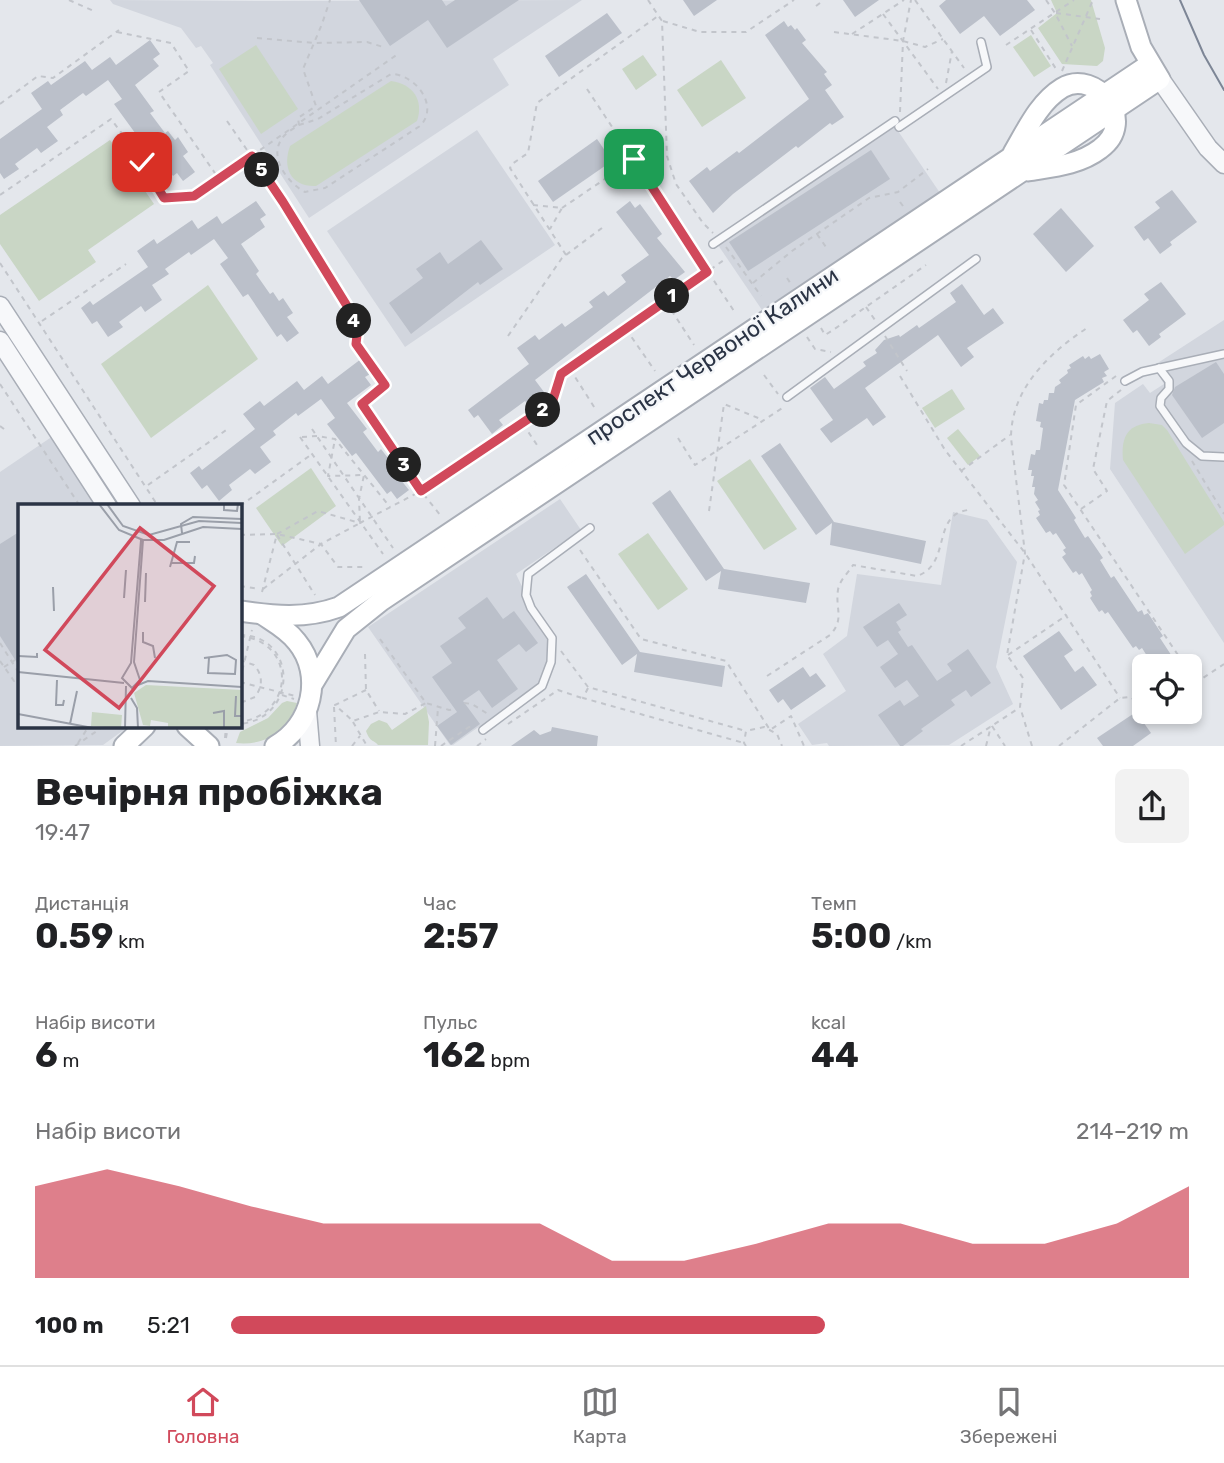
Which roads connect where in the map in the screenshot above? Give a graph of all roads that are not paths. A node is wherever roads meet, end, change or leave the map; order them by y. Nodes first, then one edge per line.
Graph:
1 (1126, 0) edge
2 (981, 42) dead end
3 (1155, 72) junction
4 (1109, 102) junction
5 (1224, 164) edge
6 (1016, 165) junction
7 (716, 241) road end
8 (976, 259) dead end
9 (0, 306) edge
10 (0, 341) edge
11 (1224, 354) edge
12 (1159, 368) junction
13 (1125, 381) road end
14 (784, 399) road end
15 (1224, 457) edge
16 (106, 504) edge
17 (130, 504) edge
18 (590, 528) dead end
19 (242, 612) edge
20 (257, 622) junction
21 (302, 698) junction
22 (143, 728) edge
23 (192, 728) edge
24 (483, 730) road end
25 (220, 740) edge
26 (124, 746) edge
27 (275, 746) edge
28 (310, 746) edge

1 - 3 main road
2 - 7 lane
3 - 4 main road, проспект Червоної Калини
3 - 5 street
4 - 6 main road, проспект Червоної Калини
4 - 6 main road
4 - 6 main road
6 - 20 main road, проспект Червоної Калини
6 - 21 main road, проспект Червоної Калини
8 - 14 lane
9 - 17 street
10 - 16 street
11 - 12 lane
12 - 13 lane
12 - 15 lane
18 - 24 lane
19 - 20 main road, проспект Червоної Калини
20 - 21 main road
21 - 27 main road, проспект Червоної Калини
21 - 28 street
22 - 26 main road
23 - 25 main road

